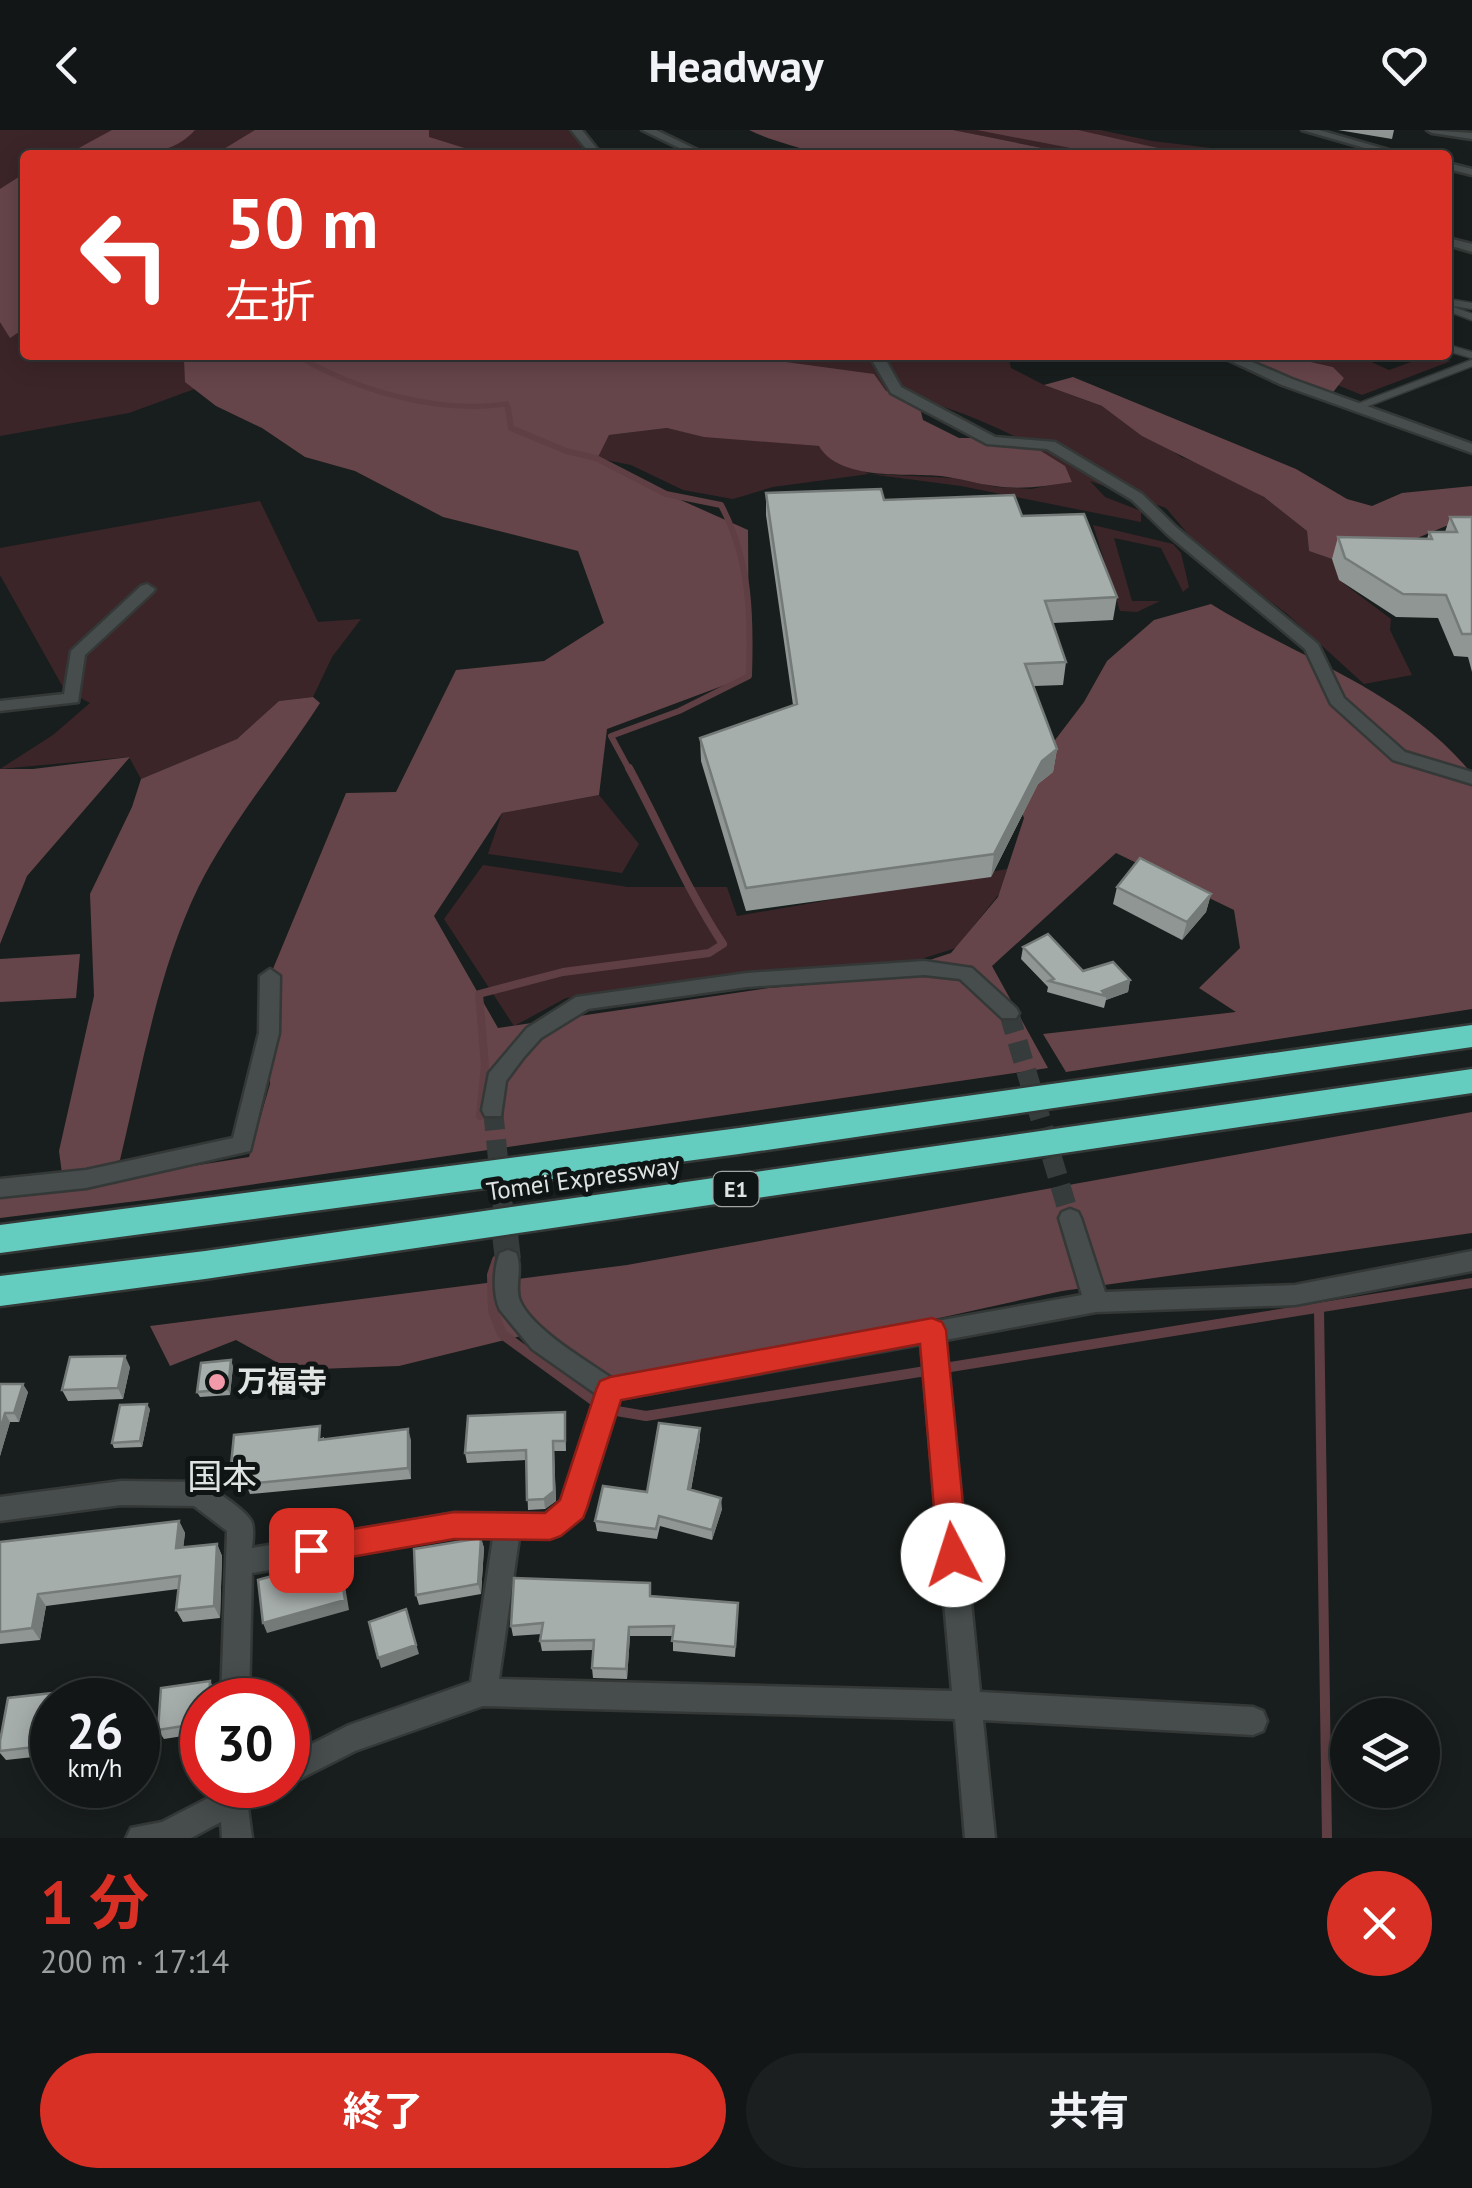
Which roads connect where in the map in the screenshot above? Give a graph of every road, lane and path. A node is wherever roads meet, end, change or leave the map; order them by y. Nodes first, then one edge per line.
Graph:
1 (576, 130) edge
2 (647, 130) edge
3 (1307, 130) edge
4 (1319, 130) edge
5 (1432, 130) edge
6 (1472, 136) edge
7 (1340, 140) junction
8 (593, 150) edge
9 (692, 150) edge
10 (1381, 150) edge
11 (1452, 168) edge
12 (1472, 173) edge
13 (879, 360) edge
14 (1236, 360) edge
15 (1472, 363) edge
16 (1360, 406) junction
17 (1472, 448) edge
18 (148, 589) dead end
19 (0, 706) edge
20 (1472, 778) edge
21 (270, 976) dead end
22 (1008, 1014) tunnel mouth
23 (1472, 1036) edge
24 (1472, 1081) edge
25 (493, 1110) tunnel mouth
26 (0, 1188) edge
27 (1070, 1218) tunnel mouth
28 (0, 1238) edge
29 (508, 1260) tunnel mouth
30 (1472, 1261) edge
31 (0, 1291) edge
32 (1096, 1302) junction
33 (932, 1330) junction
34 (610, 1390) junction
35 (0, 1509) edge
36 (508, 1524) junction
37 (239, 1562) junction
38 (236, 1678) edge
39 (483, 1692) junction
40 (967, 1704) junction
41 (1253, 1721) dead end
42 (310, 1760) edge
43 (209, 1808) edge
44 (234, 1808) edge
45 (142, 1838) edge
46 (237, 1838) edge
47 (980, 1838) edge

1 - 8 street
2 - 9 street
3 - 7 street
4 - 7 street
5 - 6 street
7 - 10 street
11 - 12 street
13 - 20 street
14 - 16 street
15 - 16 lane
16 - 17 street
18 - 19 street
21 - 26 street
22 - 25 street
23 - 28 highway, Tomei Expressway / E1
24 - 31 highway, Tomei Expressway / E1
27 - 32 street
29 - 34 street
30 - 32 street
32 - 33 street
33 - 34 street
33 - 40 street
34 - 36 street
35 - 37 street
36 - 37 street
36 - 39 street
37 - 38 street
39 - 40 street
39 - 42 street
40 - 41 street
40 - 47 street
43 - 45 street
44 - 46 street

